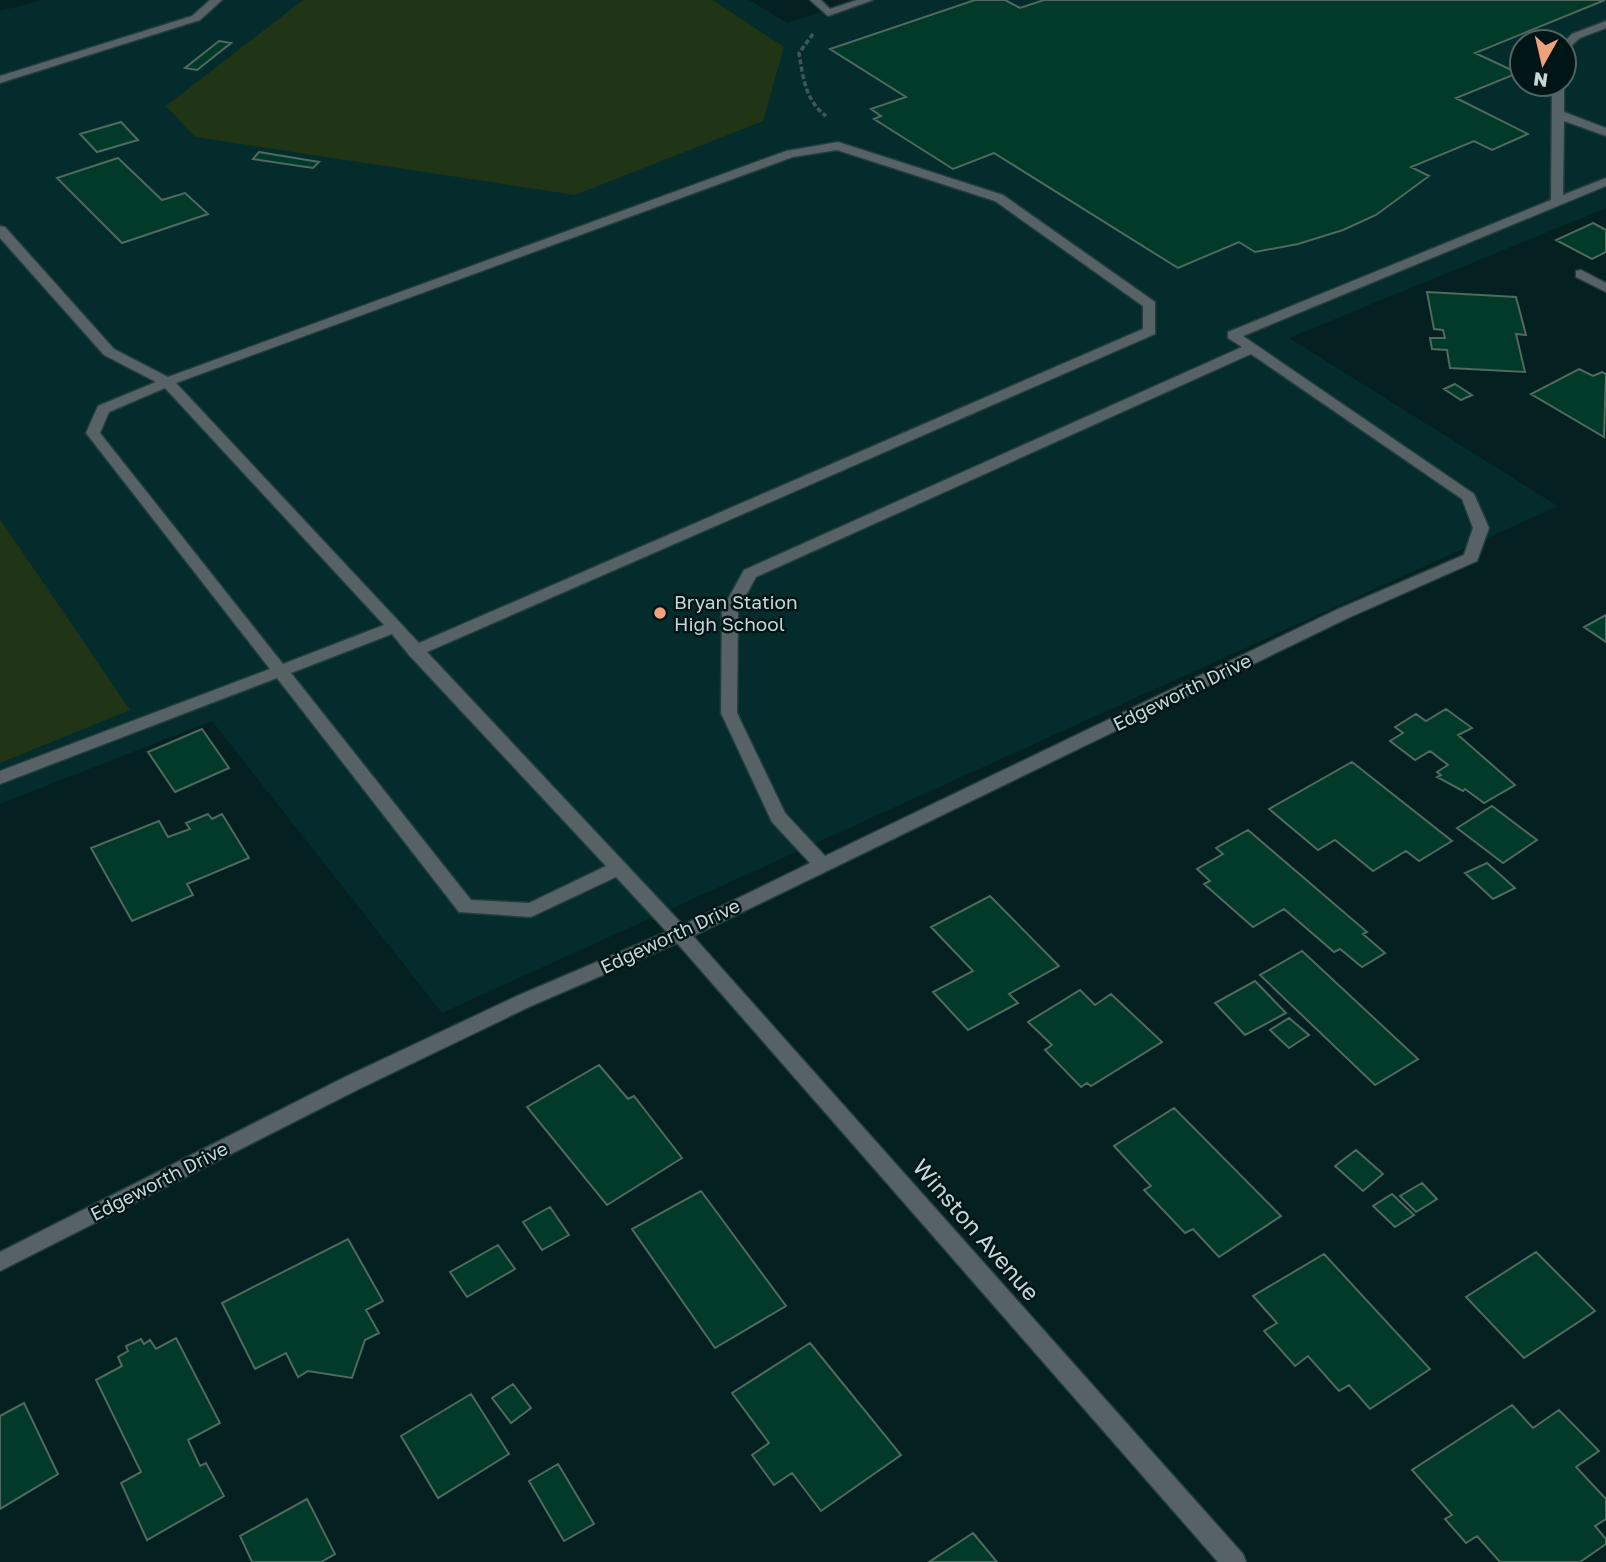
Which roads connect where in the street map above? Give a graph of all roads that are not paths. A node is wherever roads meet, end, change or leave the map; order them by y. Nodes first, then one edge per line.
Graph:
1 (217, 0) edge
2 (815, 0) edge
3 (869, 0) edge
4 (1606, 24) edge
5 (1578, 35) edge
6 (0, 80) edge
7 (1558, 98) edge
8 (1557, 114) junction
9 (1606, 132) edge
10 (1606, 182) edge
11 (1557, 201) junction
12 (0, 230) edge
13 (1581, 274) dead end
14 (1606, 288) edge
15 (1252, 348) junction
16 (167, 382) junction
17 (395, 627) junction
18 (415, 651) junction
19 (279, 673) junction
20 (0, 778) edge
21 (822, 865) junction
22 (618, 868) junction
23 (680, 933) junction
24 (0, 1262) edge
25 (1234, 1562) edge

1 - 6 street
2 - 3 street
4 - 5 street
7 - 8 street
8 - 9 street
8 - 11 street
10 - 11 street
11 - 15 street
12 - 16 street
13 - 14 street
15 - 21 street
15 - 21 street, Edgeworth Drive
16 - 17 street, Winston Avenue
16 - 18 street
16 - 19 street
17 - 18 street, Winston Avenue
17 - 19 street
18 - 22 street, Winston Avenue
19 - 20 street
19 - 22 street
21 - 23 street, Edgeworth Drive
22 - 23 street, Winston Avenue
23 - 24 street, Edgeworth Drive
23 - 25 street, Winston Avenue

